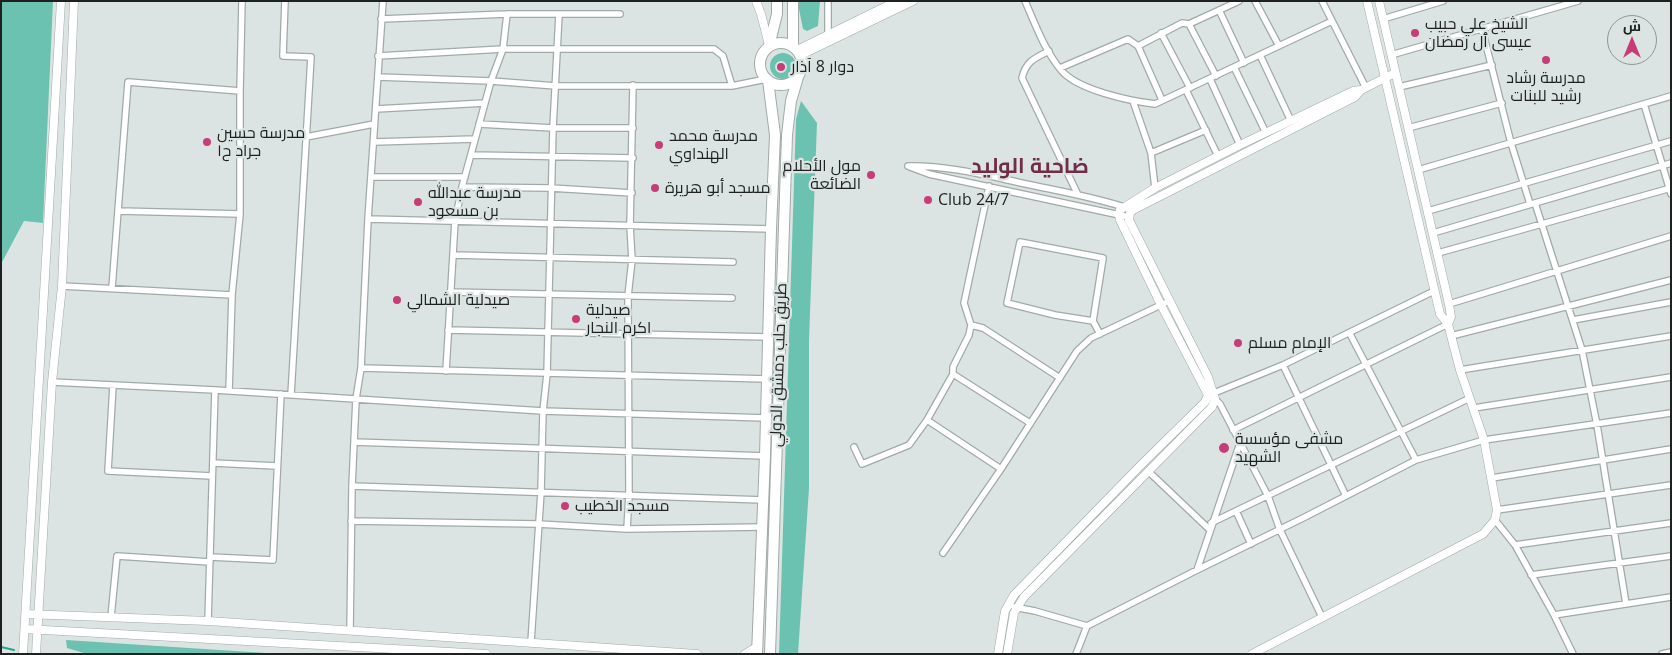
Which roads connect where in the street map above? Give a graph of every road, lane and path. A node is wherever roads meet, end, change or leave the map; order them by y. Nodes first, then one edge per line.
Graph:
1 (60, 1) edge
2 (74, 1) edge
3 (242, 1) edge
4 (285, 1) edge
5 (383, 1) edge
6 (756, 1) edge
7 (777, 1) edge
8 (793, 1) edge
9 (828, 1) edge
10 (897, 1) edge
11 (913, 1) edge
12 (1239, 1) edge
13 (1255, 1) edge
14 (1322, 1) edge
15 (1367, 1) edge
16 (1379, 1) edge
17 (1442, 1) edge
18 (1578, 1) edge
19 (1028, 2) edge
20 (1228, 4) edge
21 (1561, 4) edge
22 (1219, 10) junction
23 (507, 14) junction
24 (559, 14) junction
25 (620, 14) dead end
26 (1383, 18) junction
27 (382, 19) junction
28 (1332, 21) junction
29 (1189, 24) junction
30 (1482, 29) junction
31 (1161, 34) junction
32 (828, 36) junction
33 (770, 46) junction
34 (1138, 46) junction
35 (1279, 46) junction
36 (503, 49) junction
37 (558, 49) junction
38 (797, 50) junction
39 (1050, 52) junction
40 (1260, 55) junction
41 (1391, 55) junction
42 (378, 56) junction
43 (1244, 63) junction
44 (1492, 65) junction
45 (1234, 67) junction
46 (1060, 68) junction
47 (1395, 73) junction
48 (1216, 76) junction
49 (378, 77) junction
50 (798, 77) junction
51 (1384, 78) junction
52 (1210, 79) junction
53 (491, 80) junction
54 (767, 80) junction
55 (633, 85) junction
56 (556, 86) junction
57 (732, 86) junction
58 (1399, 87) junction
59 (1188, 89) junction
60 (1364, 89) junction
61 (240, 91) junction
62 (1671, 96) edge
63 (1162, 100) junction
64 (1133, 101) junction
65 (1502, 103) junction
66 (485, 104) junction
67 (1644, 104) junction
68 (376, 109) junction
69 (1291, 121) junction
70 (374, 124) junction
71 (479, 124) junction
72 (553, 128) junction
73 (633, 128) junction
74 (1408, 128) junction
75 (1206, 130) junction
76 (1266, 132) junction
77 (306, 137) junction
78 (475, 139) junction
79 (1671, 141) edge
80 (374, 142) junction
81 (1512, 142) junction
82 (1240, 145) junction
83 (1657, 145) junction
84 (1151, 153) junction
85 (471, 155) junction
86 (1218, 156) junction
87 (552, 157) junction
88 (632, 158) junction
89 (1671, 163) edge
90 (1663, 166) junction
91 (1418, 170) junction
92 (372, 177) junction
93 (465, 178) junction
94 (1524, 183) junction
95 (989, 186) junction
96 (462, 187) junction
97 (551, 188) junction
98 (1155, 188) junction
99 (1670, 190) edge
100 (632, 193) junction
101 (1078, 195) junction
102 (1533, 204) junction
103 (1123, 207) junction
104 (118, 211) junction
105 (1428, 211) junction
106 (1131, 213) junction
107 (240, 214) junction
108 (1119, 214) junction
109 (368, 219) junction
110 (455, 221) junction
111 (550, 223) junction
112 (1542, 224) junction
113 (630, 226) junction
114 (771, 229) junction
115 (1433, 232) junction
116 (1671, 236) edge
117 (454, 254) junction
118 (1438, 254) junction
119 (550, 257) junction
120 (632, 260) junction
121 (733, 262) dead end
122 (1557, 270) junction
123 (1671, 280) edge
124 (62, 286) junction
125 (112, 288) junction
126 (1434, 291) junction
127 (450, 292) junction
128 (549, 294) junction
129 (232, 295) junction
130 (628, 296) junction
131 (732, 298) dead end
132 (1170, 301) junction
133 (1671, 302) edge
134 (1449, 304) junction
135 (1161, 305) junction
136 (1569, 306) junction
137 (1573, 320) junction
138 (1094, 321) junction
139 (1448, 324) junction
140 (971, 325) junction
141 (448, 330) junction
142 (548, 332) junction
143 (629, 334) junction
144 (1100, 334) junction
145 (1350, 334) junction
146 (1451, 336) junction
147 (1671, 336) edge
148 (768, 337) junction
149 (1582, 350) junction
150 (1366, 364) junction
151 (1283, 365) junction
152 (361, 368) junction
153 (446, 370) junction
154 (1460, 370) junction
155 (547, 374) junction
156 (953, 374) junction
157 (628, 376) junction
158 (1671, 377) edge
159 (767, 378) junction
160 (1060, 378) junction
161 (52, 382) junction
162 (113, 385) junction
163 (215, 390) junction
164 (1590, 390) junction
165 (229, 391) junction
166 (281, 394) junction
167 (290, 395) junction
168 (1213, 396) junction
169 (356, 398) junction
170 (1299, 398) junction
171 (1470, 398) junction
172 (1474, 408) junction
173 (543, 411) junction
174 (1671, 413) edge
175 (628, 414) junction
176 (766, 418) junction
177 (927, 420) junction
178 (1030, 423) junction
179 (1597, 425) junction
180 (1234, 430) junction
181 (1400, 432) junction
182 (1484, 440) junction
183 (354, 442) junction
184 (1240, 442) junction
185 (854, 447) dead end
186 (543, 448) junction
187 (1671, 449) edge
188 (628, 451) junction
189 (765, 456) junction
190 (1416, 460) junction
191 (1602, 460) junction
192 (213, 463) junction
193 (278, 466) junction
194 (1332, 466) junction
195 (1001, 469) junction
196 (1148, 471) junction
197 (212, 476) junction
198 (1492, 478) junction
199 (1671, 485) edge
200 (352, 486) junction
201 (541, 492) junction
202 (1608, 494) junction
203 (629, 495) junction
204 (1268, 496) junction
205 (1346, 496) junction
206 (763, 500) junction
207 (1497, 510) junction
208 (1236, 512) junction
209 (1495, 520) junction
210 (351, 521) junction
211 (1671, 523) edge
212 (538, 524) junction
213 (1210, 526) junction
214 (763, 527) junction
215 (627, 529) junction
216 (1280, 530) junction
217 (1614, 531) junction
218 (1251, 544) junction
219 (1515, 545) junction
220 (944, 553) dead end
221 (1671, 556) edge
222 (210, 559) junction
223 (1619, 563) junction
224 (1197, 570) junction
225 (1531, 575) junction
226 (1671, 597) edge
227 (1626, 604) junction
228 (1007, 606) junction
229 (1016, 607) junction
230 (26, 614) junction
231 (38, 615) junction
232 (1554, 615) junction
233 (111, 617) junction
234 (1322, 617) junction
235 (208, 621) junction
236 (1086, 626) junction
237 (25, 628) junction
238 (38, 630) junction
239 (350, 631) junction
240 (531, 642) junction
241 (757, 650) edge
242 (1671, 652) edge
243 (23, 654) edge
244 (36, 654) edge
245 (486, 654) edge
246 (697, 654) edge
247 (745, 654) edge
248 (770, 654) edge
249 (998, 654) edge
250 (1007, 654) edge
251 (1076, 654) edge
252 (1252, 654) edge
253 (1573, 654) edge
254 (1662, 654) edge

1 - 230 street
2 - 124 street
3 - 61 street
4 - 77 street
5 - 27 street
6 - 33 street
7 - 33 highway
8 - 38 highway
9 - 32 street
10 - 32 street
11 - 38 street
12 - 20 street
13 - 35 street
14 - 28 street
15 - 51 street
16 - 26 street
17 - 26 street
18 - 21 street
19 - 39 street
20 - 22 street
21 - 30 street
22 - 29 street
22 - 43 street
23 - 24 street
23 - 27 street
23 - 36 street
24 - 25 street
24 - 37 street
26 - 41 street
27 - 42 street
28 - 35 street
28 - 60 street
29 - 31 street
29 - 48 street
30 - 41 street
30 - 44 street
31 - 34 street
31 - 59 street
32 - 38 street
33 - 38 highway
33 - 54 highway
34 - 46 street
34 - 63 street
35 - 40 street
36 - 37 street
36 - 42 street
36 - 53 street
37 - 56 street
37 - 57 street
38 - 50 highway
39 - 46 street
39 - 101 street
40 - 43 street
40 - 69 street
41 - 47 street
42 - 49 street
43 - 45 street
44 - 58 street
44 - 65 street
45 - 48 street
45 - 76 street
46 - 64 street
47 - 51 street
47 - 58 street
48 - 52 street
49 - 53 street
49 - 68 street
50 - 54 highway
50 - 248 highway, طريق حلب دمشق الدولي
51 - 60 street
51 - 126 street
52 - 59 street
52 - 82 street
53 - 56 street
53 - 66 street
54 - 57 street
54 - 114 highway, طريق حلب دمشق الدولي
55 - 56 street
55 - 57 street
55 - 73 street
56 - 72 street
58 - 74 street
59 - 63 street
59 - 75 street
60 - 69 street
60 - 106 street
61 - 104 street
61 - 107 street
62 - 67 street
63 - 64 street
64 - 84 street
65 - 74 street
65 - 81 street
66 - 68 street
66 - 71 street
67 - 81 street
67 - 83 street
68 - 70 street
69 - 76 street
70 - 77 street
70 - 80 street
71 - 72 street
71 - 78 street
72 - 73 street
72 - 87 street
73 - 88 street
74 - 91 street
75 - 84 street
75 - 86 street
76 - 82 street
77 - 167 street
78 - 80 street
78 - 85 street
79 - 83 street
80 - 92 street
81 - 91 street
81 - 94 street
82 - 86 street
83 - 90 street
83 - 94 street
84 - 98 street
85 - 87 street
85 - 93 street
86 - 98 street
87 - 88 street
87 - 97 street
88 - 100 street
89 - 90 street
90 - 99 street
90 - 102 street
91 - 105 street
92 - 93 street
92 - 109 street
93 - 96 street
94 - 102 street
94 - 105 street
95 - 101 street
95 - 108 street
95 - 140 street
96 - 97 street
96 - 110 street
97 - 100 street
97 - 111 street
98 - 103 street
99 - 112 street
100 - 113 street
101 - 103 street
102 - 112 street
102 - 115 street
103 - 106 street
103 - 108 street
104 - 107 street
104 - 125 street
105 - 115 street
106 - 108 street
106 - 132 street
107 - 129 street
108 - 135 street
109 - 110 street
109 - 152 street
110 - 111 street
110 - 117 street
111 - 113 street
111 - 119 street
112 - 118 street
112 - 122 street
113 - 114 street
113 - 120 street
114 - 148 highway, طريق حلب دمشق الدولي
115 - 118 street
116 - 122 street
117 - 119 street
117 - 127 street
118 - 134 street
119 - 120 street
119 - 128 street
120 - 121 street
120 - 130 street
122 - 134 street
122 - 136 street
123 - 136 street
124 - 125 street
124 - 161 street
125 - 129 street
126 - 139 street
126 - 145 street
127 - 128 street
127 - 141 street
128 - 130 street
128 - 142 street
129 - 165 street
130 - 131 street
130 - 143 street
132 - 135 street
132 - 168 street
133 - 137 street
134 - 139 street
135 - 144 street
135 - 168 street
136 - 137 street
136 - 146 street
137 - 149 street
138 - 138 street
138 - 144 street
139 - 146 street
139 - 150 street
140 - 156 street
140 - 160 street
141 - 142 street
141 - 153 street
142 - 143 street
142 - 155 street
143 - 148 street
143 - 157 street
144 - 160 street
145 - 150 street
145 - 151 street
146 - 154 street
147 - 149 street
148 - 159 highway, طريق حلب دمشق الدولي
149 - 154 street
149 - 164 street
150 - 170 street
150 - 181 street
151 - 168 street
151 - 170 street
152 - 153 street
152 - 169 street
153 - 155 street
154 - 171 street
155 - 157 street
155 - 173 street
156 - 177 street
156 - 178 street
157 - 159 street
157 - 175 street
158 - 164 street
159 - 176 highway, طريق حلب دمشق الدولي
160 - 178 street
161 - 162 street
161 - 231 street
162 - 163 street
162 - 197 street
163 - 165 street
163 - 192 street
164 - 172 street
164 - 179 street
165 - 166 street
166 - 167 street
166 - 193 street
167 - 169 street
168 - 180 street
168 - 196 street
168 - 228 street
169 - 173 street
169 - 183 street
170 - 180 street
170 - 194 street
171 - 172 street
171 - 181 street
172 - 182 street
173 - 175 street
173 - 186 street
174 - 179 street
175 - 176 street
175 - 188 street
176 - 189 highway, طريق حلب دمشق الدولي
177 - 185 street
177 - 195 street
178 - 195 street
179 - 182 street
179 - 191 street
180 - 184 street
181 - 190 street
181 - 194 street
182 - 190 street
182 - 198 street
183 - 186 street
183 - 200 street
184 - 204 street
184 - 213 street
186 - 188 street
186 - 201 street
187 - 191 street
188 - 189 street
188 - 203 street
189 - 206 highway, طريق حلب دمشق الدولي
190 - 205 street
191 - 198 street
191 - 202 street
192 - 193 street
192 - 197 street
193 - 222 street
194 - 204 street
194 - 205 street
195 - 220 street
196 - 213 street
196 - 229 street
197 - 222 street
198 - 207 street
199 - 202 street
200 - 201 street
200 - 210 street
201 - 203 street
201 - 212 street
202 - 207 street
202 - 217 street
203 - 206 street
203 - 215 street
204 - 208 street
204 - 216 street
205 - 216 street
206 - 214 highway, طريق حلب دمشق الدولي
207 - 209 street
208 - 213 street
208 - 218 street
209 - 219 street
209 - 234 street
210 - 212 street
210 - 239 street
211 - 217 street
212 - 215 street
212 - 240 street
213 - 224 street
214 - 215 street
214 - 241 highway, طريق حلب دمشق الدولي
216 - 218 street
216 - 234 street
217 - 219 street
217 - 223 street
218 - 224 street
219 - 225 street
221 - 223 street
222 - 233 street
222 - 235 street
223 - 225 street
223 - 227 street
224 - 236 street
225 - 232 street
226 - 227 street
227 - 232 street
228 - 229 street
228 - 249 street
229 - 236 street
229 - 250 street
230 - 231 street
230 - 237 street
231 - 233 street
231 - 238 street
232 - 253 street
233 - 235 street
234 - 252 street
235 - 239 street
236 - 251 street
237 - 238 street
237 - 243 street
238 - 244 street
238 - 245 street
239 - 240 street
240 - 246 street
241 - 247 street
242 - 254 street

